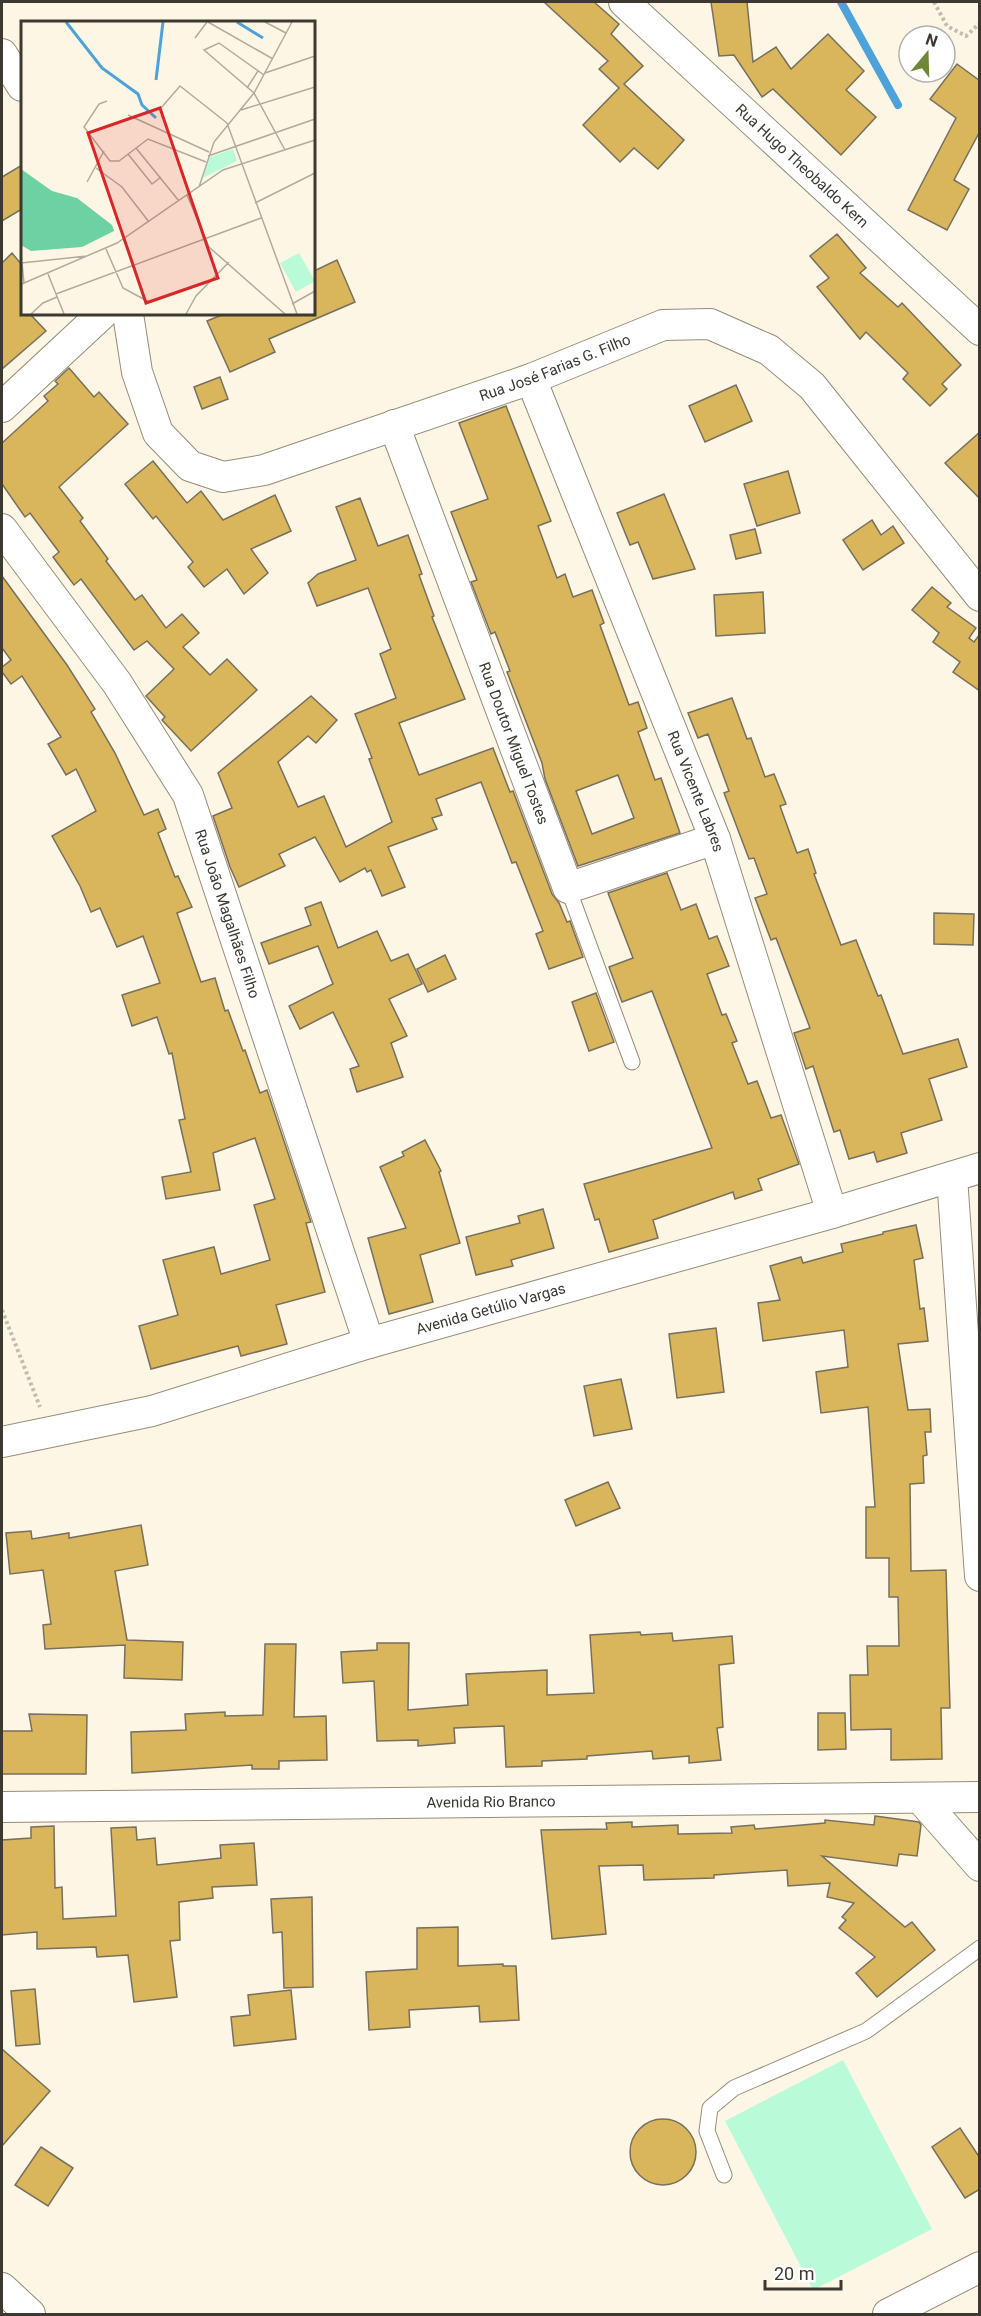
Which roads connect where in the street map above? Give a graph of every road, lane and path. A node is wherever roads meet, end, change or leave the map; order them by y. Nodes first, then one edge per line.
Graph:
1 (624, 2) edge
2 (934, 2) edge
3 (980, 23) edge
4 (2, 54) edge
5 (21, 84) edge
6 (101, 315) edge
7 (128, 315) edge
8 (980, 330) edge
9 (531, 379) junction
10 (2, 407) edge
11 (394, 425) junction
12 (2, 529) edge
13 (980, 596) edge
14 (715, 839) junction
15 (568, 888) junction
16 (632, 1062) dead end
17 (966, 1173) edge
18 (832, 1213) junction
19 (2, 1310) edge
20 (369, 1342) junction
21 (49, 1430) junction
22 (2, 1442) edge
23 (980, 1576) edge
24 (980, 1797) edge
25 (920, 1798) junction
26 (2, 1807) edge
27 (980, 1866) edge
28 (980, 1948) edge
29 (724, 2175) dead end
30 (980, 2267) edge
31 (2, 2288) edge
32 (30, 2314) edge
33 (888, 2314) edge

1 - 8 street, Rua Hugo Theobaldo Kern
2 - 3 path
4 - 5 street
6 - 10 street
7 - 11 street, Rua José Farias G. Filho
9 - 11 street, Rua José Farias G. Filho
9 - 13 street, Rua José Farias G. Filho
9 - 14 street, Rua Vicente Labres
11 - 15 street, Rua Doutor Miguel Tostes
12 - 20 street, Rua João Magalhães Filho
14 - 15 street
14 - 18 street, Rua Vicente Labres
15 - 16 lane, Rua Doutor Miguel Tostes
17 - 18 street, Avenida Getúlio Vargas
17 - 23 street
18 - 20 street, Avenida Getúlio Vargas
19 - 21 path
20 - 21 street, Avenida Getúlio Vargas
21 - 22 street, Avenida Getúlio Vargas
24 - 25 street, Avenida Rio Branco
25 - 26 street, Avenida Rio Branco
25 - 27 street
28 - 29 lane
30 - 33 street
31 - 32 street

